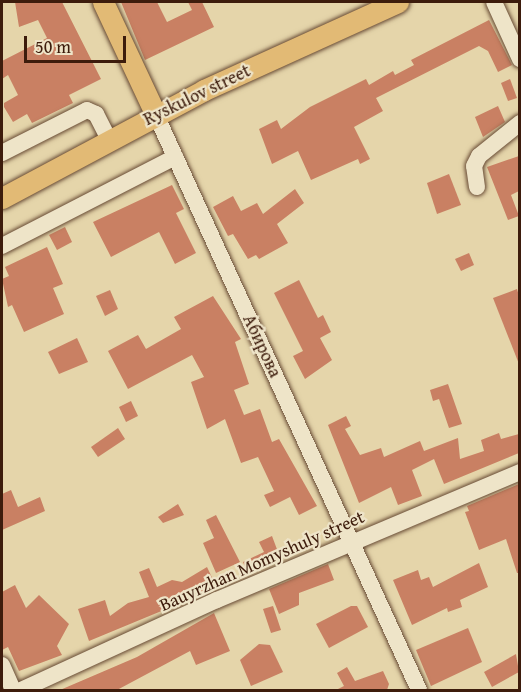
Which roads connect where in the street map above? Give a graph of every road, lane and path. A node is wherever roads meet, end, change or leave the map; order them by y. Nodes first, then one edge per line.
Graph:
1 (104, 2) edge
2 (398, 2) edge
3 (494, 2) edge
4 (519, 59) edge
5 (156, 115) junction
6 (519, 123) edge
7 (110, 140) junction
8 (2, 153) edge
9 (175, 157) junction
10 (477, 187) dead end
11 (2, 198) edge
12 (2, 246) edge
13 (519, 472) edge
14 (353, 540) junction
15 (2, 665) edge
16 (13, 690) edge
17 (21, 690) edge
18 (419, 690) edge

1 - 5 main road, Абирова
2 - 5 main road, Ryskulov street
3 - 4 street
5 - 7 main road, Ryskulov street
5 - 9 street, Абирова
6 - 10 street
7 - 8 street
7 - 11 main road, Ryskulov street
9 - 12 street
9 - 14 street, Абирова
13 - 14 street, Bauyrzhan Momyshuly street
14 - 17 street, Bauyrzhan Momyshuly street
14 - 18 street, Абирова
15 - 16 street

